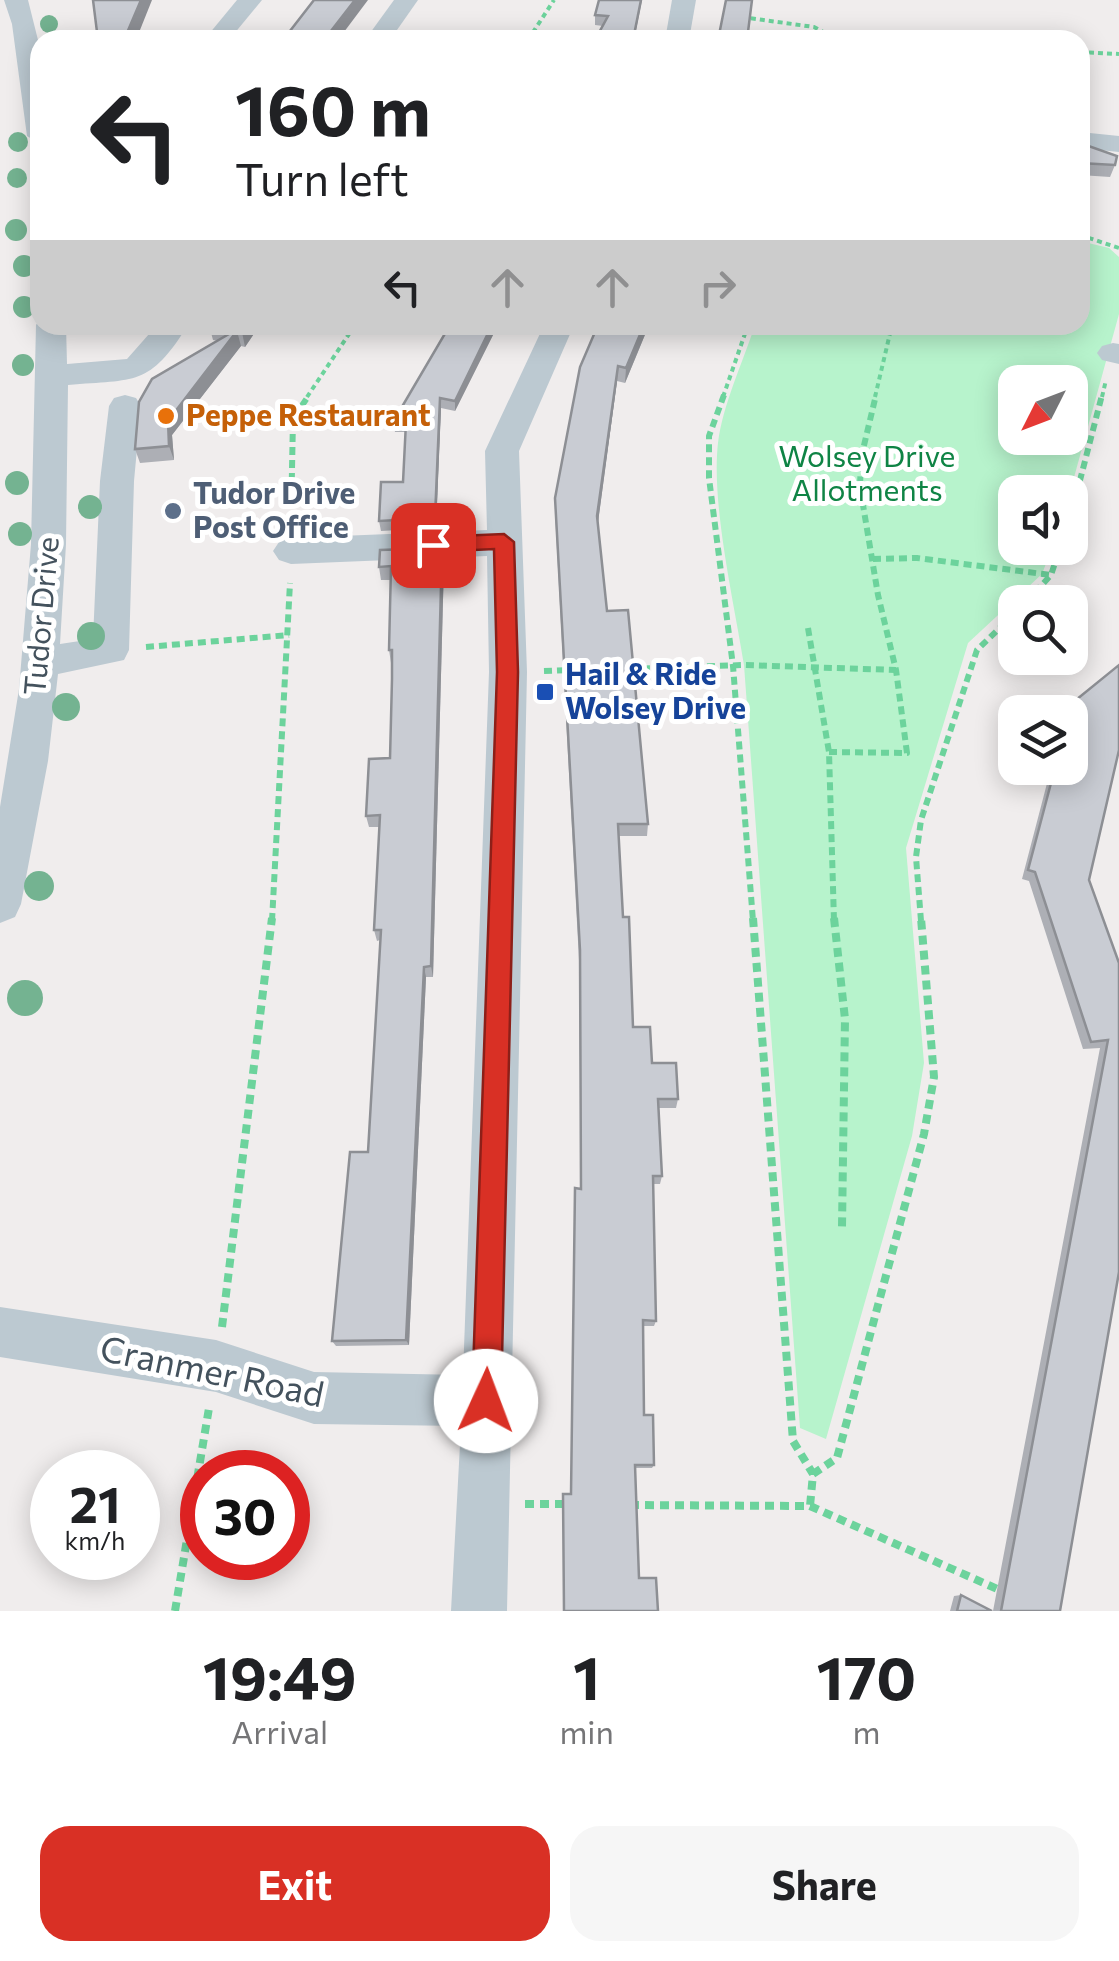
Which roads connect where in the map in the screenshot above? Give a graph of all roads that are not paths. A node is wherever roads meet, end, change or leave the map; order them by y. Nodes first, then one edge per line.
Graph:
1 (16, 0) edge
2 (250, 0) edge
3 (406, 0) edge
4 (683, 5) edge
5 (224, 30) edge
6 (384, 30) edge
7 (679, 30) edge
8 (30, 66) edge
9 (1090, 141) edge
10 (1119, 144) edge
11 (51, 335) edge
12 (165, 335) edge
13 (554, 335) edge
14 (52, 376) junction
15 (125, 406) dead end
16 (116, 481) junction
17 (52, 484) junction
18 (504, 542) junction
19 (290, 551) road end
20 (41, 662) junction
21 (5, 864) edge
22 (0, 904) edge
23 (0, 1332) edge
24 (486, 1401) junction
25 (479, 1611) edge

1 - 8 street
2 - 5 street
3 - 6 street
4 - 7 street
9 - 10 street
11 - 14 street, Tudor Drive
12 - 14 street
13 - 18 street
14 - 17 street, Tudor Drive
15 - 16 street
16 - 17 street
16 - 20 street
17 - 20 street, Tudor Drive
18 - 19 street
18 - 24 street
20 - 21 street, Tudor Drive
21 - 22 street, Tudor Drive
23 - 24 street, Cranmer Road
24 - 25 street

